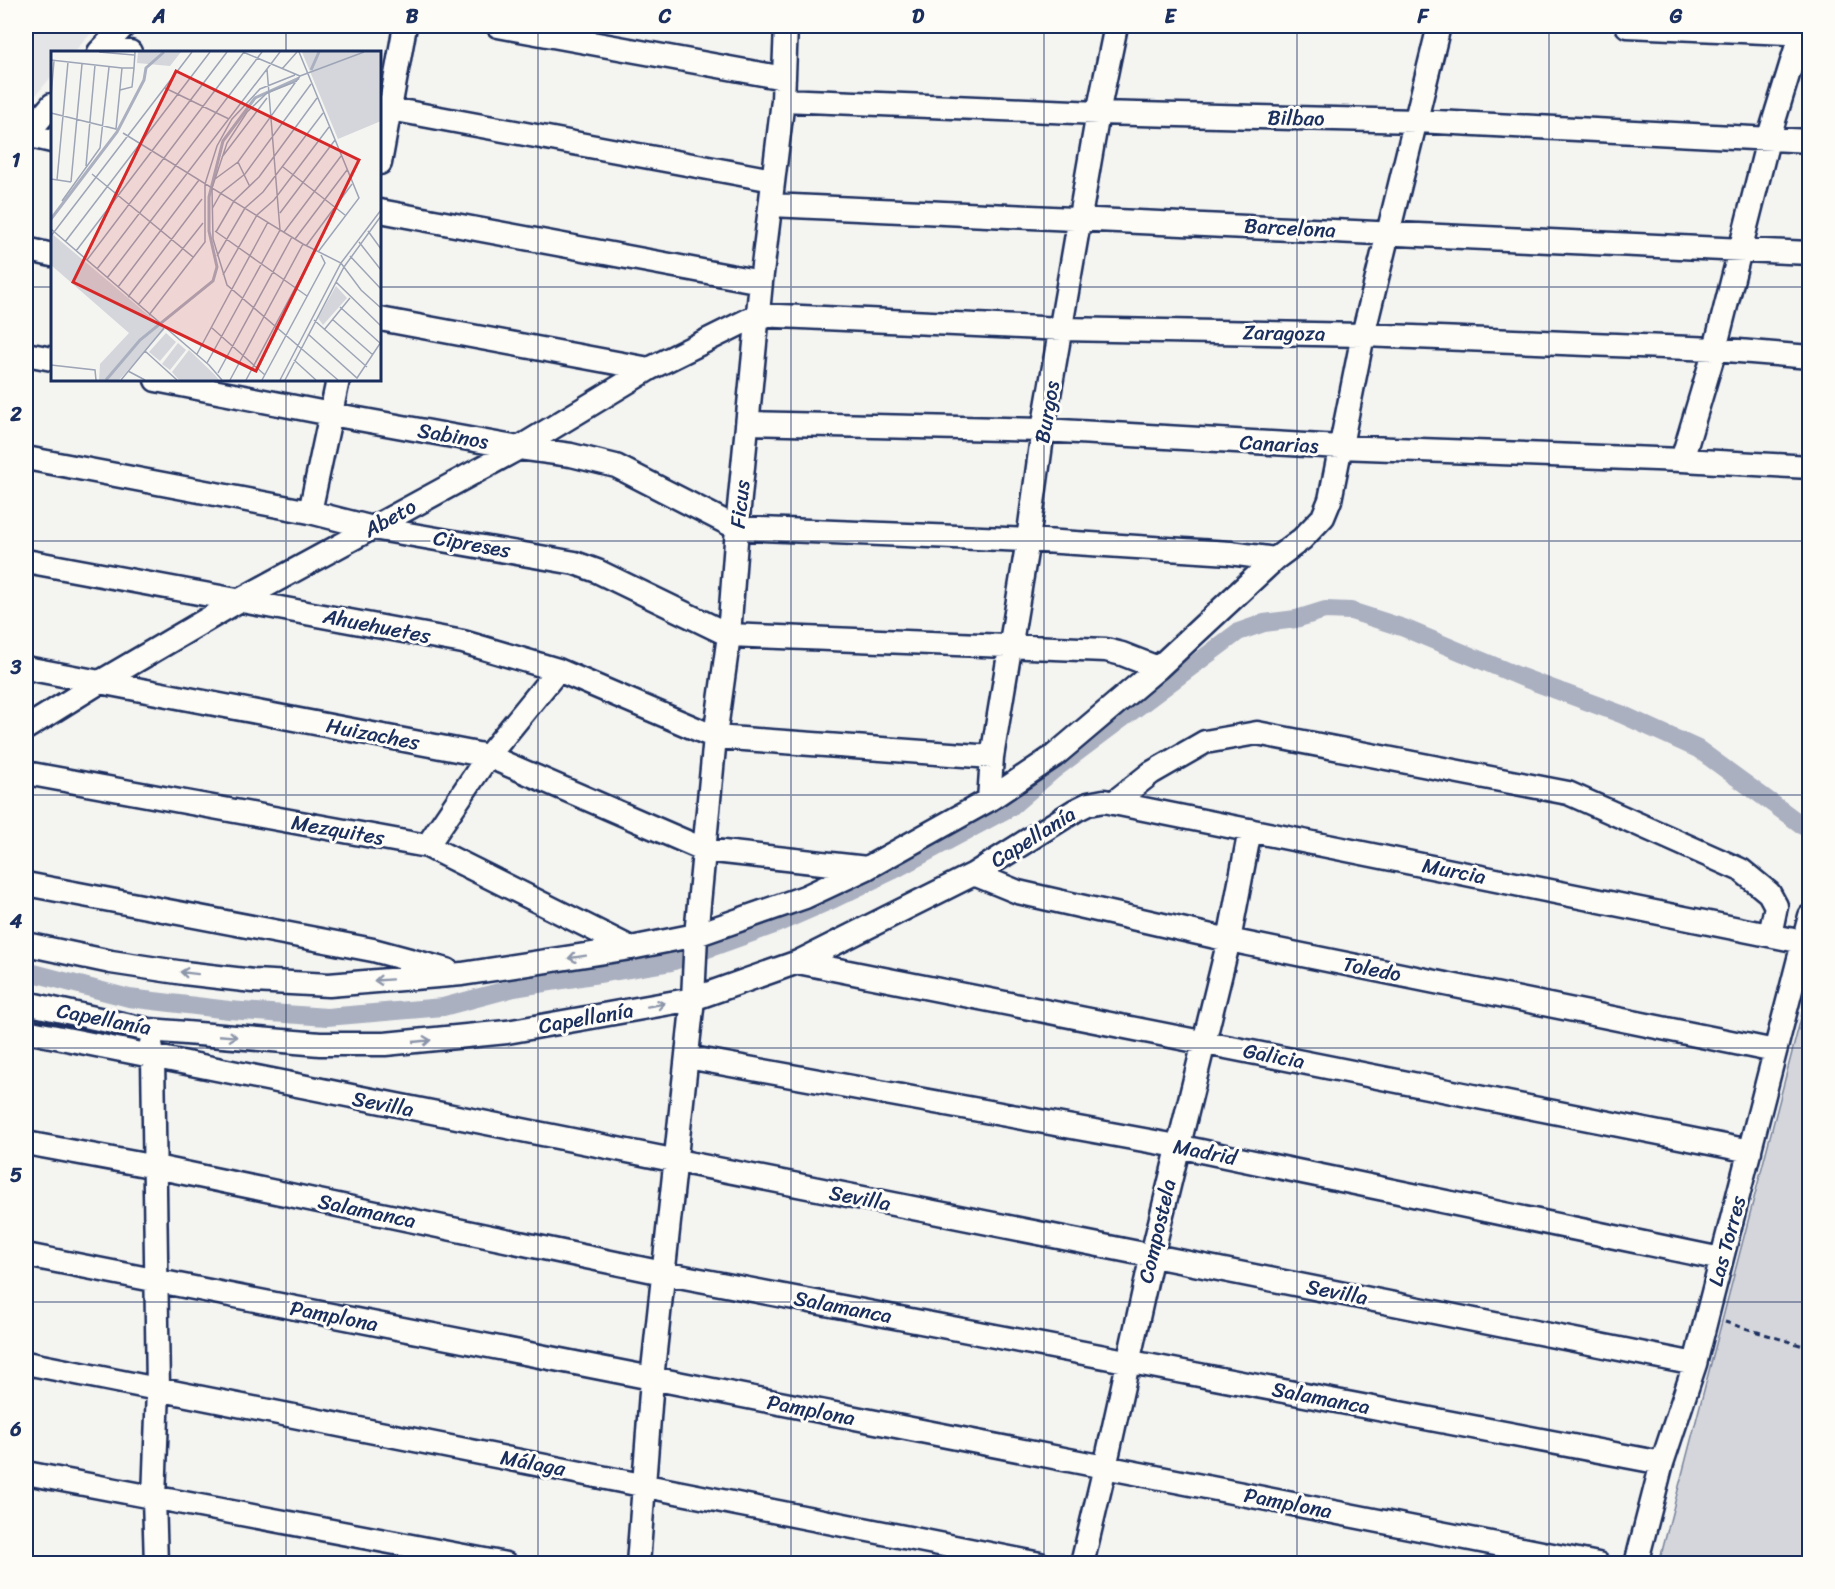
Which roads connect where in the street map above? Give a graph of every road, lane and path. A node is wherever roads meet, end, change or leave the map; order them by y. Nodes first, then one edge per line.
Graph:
1 (124, 26) edge
2 (405, 26) edge
3 (498, 26) edge
4 (786, 26) edge
5 (1116, 26) edge
6 (1439, 26) edge
7 (1627, 26) edge
8 (1805, 31) edge
9 (102, 50) edge
10 (784, 89) junction
11 (51, 106) edge
12 (385, 108) edge
13 (1098, 113) junction
14 (1417, 121) junction
15 (26, 135) edge
16 (1768, 140) junction
17 (51, 141) edge
18 (1809, 141) edge
19 (381, 152) edge
20 (773, 180) junction
21 (771, 205) junction
22 (381, 211) edge
23 (1080, 219) junction
24 (1389, 232) junction
25 (26, 249) edge
26 (1740, 250) junction
27 (1809, 253) edge
28 (51, 255) edge
29 (761, 282) junction
30 (758, 315) junction
31 (381, 319) edge
32 (1062, 329) junction
33 (1363, 335) junction
34 (1715, 349) junction
35 (26, 354) edge
36 (1809, 357) edge
37 (51, 359) edge
38 (649, 369) junction
39 (161, 381) edge
40 (338, 381) edge
41 (331, 414) junction
42 (748, 423) junction
43 (1043, 430) junction
44 (1340, 447) junction
45 (519, 448) junction
46 (26, 458) edge
47 (1682, 460) junction
48 (1809, 467) edge
49 (310, 512) junction
50 (372, 528) junction
51 (737, 528) junction
52 (1028, 540) junction
53 (1275, 559) junction
54 (26, 561) edge
55 (240, 600) junction
56 (729, 635) junction
57 (1010, 647) junction
58 (26, 668) edge
59 (1158, 668) junction
60 (558, 670) junction
61 (100, 682) junction
62 (26, 728) edge
63 (716, 737) junction
64 (488, 756) junction
65 (992, 757) junction
66 (26, 773) edge
67 (988, 800) junction
68 (1109, 802) junction
69 (1250, 830) junction
70 (427, 846) junction
71 (705, 850) junction
72 (867, 868) junction
73 (974, 874) junction
74 (26, 884) edge
75 (1809, 916) edge
76 (1770, 935) junction
77 (1229, 940) junction
78 (696, 941) junction
79 (1803, 942) junction
80 (26, 944) edge
81 (631, 948) junction
82 (798, 962) junction
83 (462, 974) junction
84 (694, 991) junction
85 (26, 1003) edge
86 (149, 1030) junction
87 (26, 1031) edge
88 (1205, 1042) junction
89 (1775, 1051) junction
90 (687, 1057) junction
91 (153, 1058) junction
92 (26, 1143) edge
93 (1177, 1146) junction
94 (1750, 1151) junction
95 (676, 1162) junction
96 (156, 1167) junction
97 (26, 1255) edge
98 (1152, 1256) junction
99 (1721, 1259) junction
100 (663, 1273) junction
101 (156, 1281) junction
102 (1707, 1316) junction
103 (1809, 1348) edge
104 (1128, 1361) junction
105 (26, 1363) edge
106 (1695, 1364) junction
107 (652, 1379) junction
108 (158, 1389) junction
109 (1662, 1463) junction
110 (1105, 1467) junction
111 (26, 1473) edge
112 (644, 1485) junction
113 (154, 1498) junction
114 (156, 1563) edge
115 (507, 1563) edge
116 (638, 1563) edge
117 (1040, 1563) edge
118 (1082, 1563) edge
119 (1598, 1563) edge
120 (1636, 1563) edge

1 - 9 street
2 - 12 street
3 - 10 street, Bilbao
4 - 10 street, Ficus
5 - 13 street, Burgos
6 - 14 street
7 - 8 street
8 - 16 street
10 - 13 street, Bilbao
10 - 20 street, Ficus
11 - 15 street
12 - 19 street
12 - 20 street
13 - 14 street, Bilbao
13 - 23 street, Burgos
14 - 16 street, Bilbao
14 - 24 street
15 - 17 street
16 - 18 street, Bilbao
16 - 26 street
20 - 21 street, Ficus
21 - 23 street, Barcelona
21 - 29 street, Ficus
22 - 29 street
23 - 24 street, Barcelona
23 - 32 street, Burgos
24 - 26 street, Barcelona
24 - 33 street
25 - 28 street
26 - 27 street, Barcelona
26 - 34 street
29 - 30 street, Ficus
30 - 32 street, Zaragoza
30 - 38 street, Abeto
30 - 42 street, Ficus
31 - 38 street
32 - 33 street, Zaragoza
32 - 43 street, Burgos
33 - 34 street, Zaragoza
33 - 44 street
34 - 36 street, Zaragoza
34 - 47 street
35 - 37 street
38 - 45 street, Abeto
39 - 41 street, Sabinos
40 - 41 street
41 - 45 street, Sabinos
41 - 49 street
42 - 43 street, Canarias
42 - 51 street, Ficus
43 - 44 street, Canarias
43 - 52 street, Burgos
44 - 47 street, Canarias
44 - 53 street
45 - 50 street, Abeto
45 - 51 street, Sabinos
46 - 49 street, Cipreses
47 - 48 street, Canarias
49 - 50 street, Cipreses
50 - 55 street, Abeto
50 - 56 street, Cipreses
51 - 52 street
51 - 56 street, Ficus
52 - 53 street
52 - 57 street, Burgos
53 - 59 street
54 - 55 street, Ahuehuetes
55 - 60 street, Ahuehuetes
55 - 61 street, Abeto
56 - 57 street
56 - 63 street, Ficus
57 - 59 street
57 - 65 street, Burgos
58 - 61 street, Huizaches
59 - 67 street
60 - 63 street, Ahuehuetes
60 - 64 street
61 - 62 street, Abeto
61 - 64 street, Huizaches
63 - 65 street, Ahuehuetes
63 - 71 street, Ficus
64 - 70 street
64 - 71 street, Huizaches
65 - 67 street, Burgos
66 - 70 street, Mezquites
67 - 72 street
68 - 69 street, Murcia
68 - 73 street, Capellanía
68 - 76 street
69 - 76 street, Murcia
69 - 77 street, Compostela
70 - 81 street, Mezquites
71 - 72 street, Huizaches
71 - 78 street, Ficus
72 - 78 street
73 - 77 street, Toledo
73 - 82 street, Capellanía
74 - 83 street
75 - 79 street, Las Torres
76 - 79 street, Murcia
77 - 88 street, Compostela
77 - 89 street, Toledo
78 - 81 street
78 - 84 street, Ficus
79 - 89 street, Las Torres
83 -> 80 street
81 -> 83 street
82 - 84 street, Capellanía
82 - 88 street, Galicia
86 -> 84 street, Capellanía
84 - 90 street, Ficus
85 - 86 street, Capellanía
86 - 91 street
87 - 91 street, Sevilla
88 - 93 street, Compostela
88 - 94 street, Galicia
89 - 94 street, Las Torres
90 - 93 street, Madrid
90 - 95 street, Ficus
91 - 95 street, Sevilla
91 - 96 street
92 - 96 street, Salamanca
93 - 98 street, Compostela
93 - 99 street, Madrid
94 - 99 street, Las Torres
95 - 98 street, Sevilla
95 - 100 street, Ficus
96 - 100 street, Salamanca
96 - 101 street
97 - 101 street, Pamplona
98 - 104 street, Compostela
98 - 106 street, Sevilla
99 - 102 street, Las Torres
100 - 104 street, Salamanca
100 - 107 street, Ficus
101 - 107 street, Pamplona
101 - 108 street
102 - 103 path
102 - 106 street, Las Torres
104 - 109 street, Salamanca
104 - 110 street, Compostela
105 - 108 street, Málaga
106 - 109 street, Las Torres
107 - 110 street, Pamplona
107 - 112 street, Ficus
108 - 112 street, Málaga
108 - 113 street
109 - 120 street, Las Torres
110 - 118 street, Compostela
110 - 119 street, Pamplona
111 - 113 street
112 - 116 street, Ficus
112 - 117 street, Málaga
113 - 114 street
113 - 115 street

